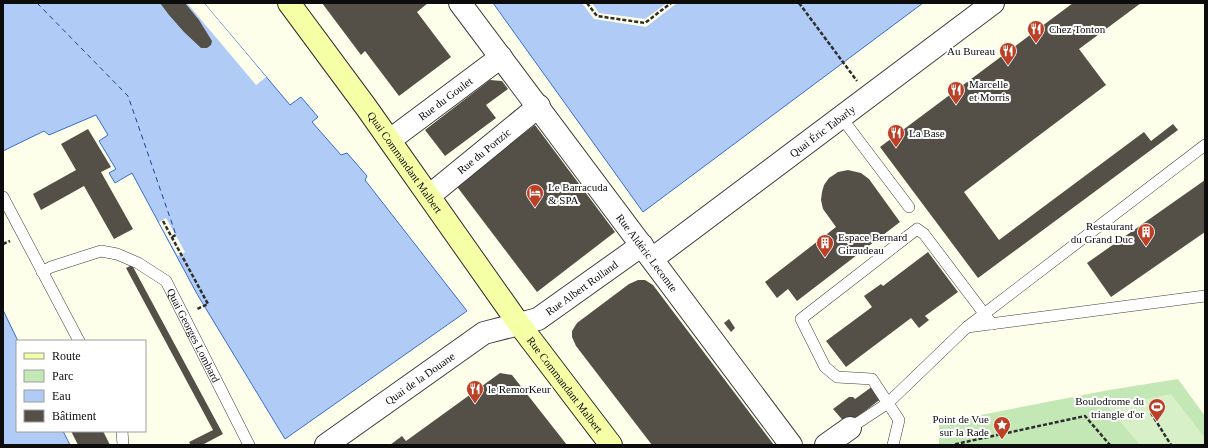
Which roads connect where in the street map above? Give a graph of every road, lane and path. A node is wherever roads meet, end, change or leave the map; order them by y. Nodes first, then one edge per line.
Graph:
1 (289, 3) edge
2 (460, 3) edge
3 (587, 3) edge
4 (671, 3) edge
5 (799, 3) edge
6 (993, 3) edge
7 (501, 57) junction
8 (858, 82) dead end
9 (539, 106) junction
10 (841, 117) junction
11 (390, 140) junction
12 (1205, 146) edge
13 (429, 196) junction
14 (3, 197) edge
15 (909, 207) dead end
16 (163, 221) dead end
17 (176, 235) dead end
18 (172, 237) junction
19 (647, 252) junction
20 (42, 272) junction
21 (1205, 296) edge
22 (208, 304) dead end
23 (984, 314) junction
24 (519, 324) junction
25 (992, 324) junction
26 (967, 327) junction
27 (78, 340) edge
28 (888, 403) junction
29 (1151, 413) dead end
30 (850, 428) joint
31 (122, 432) edge
32 (123, 445) edge
33 (249, 445) edge
34 (326, 445) edge
35 (611, 445) edge
36 (791, 445) edge
37 (826, 445) edge
38 (893, 445) edge
39 (956, 445) edge
40 (1110, 445) edge
41 (1171, 445) edge

1 - 11 street, Quai Commandant Malbert
2 - 7 street, Rue Aldéric Lecomte
3 - 4 path
5 - 8 path
6 - 10 street, Quai Éric Tabarly
7 - 9 street, Rue Aldéric Lecomte
7 - 11 street, Rue du Goulet
9 - 13 street, Rue du Portzic
9 - 19 street, Rue Aldéric Lecomte
10 - 15 lane
10 - 19 street, Quai Éric Tabarly
11 - 13 street, Quai Commandant Malbert
12 - 23 lane
13 - 24 street, Quai Commandant Malbert
14 - 20 lane
16 - 18 path
17 - 18 path
18 - 22 path
19 - 24 street, Rue Albert Rolland
19 - 36 street, Rue Aldéric Lecomte
20 - 27 lane
20 - 33 lane, Quai Georges Lombard
21 - 25 lane
23 - 25 lane
23 - 26 lane
23 - 28 lane
24 - 34 street, Quai de la Douane
24 - 35 street, Rue Commandant Malbert
25 - 26 lane
26 - 28 lane
28 - 30 lane
28 - 38 lane
29 - 41 path
30 - 37 street
31 - 32 lane
39 - 40 path

